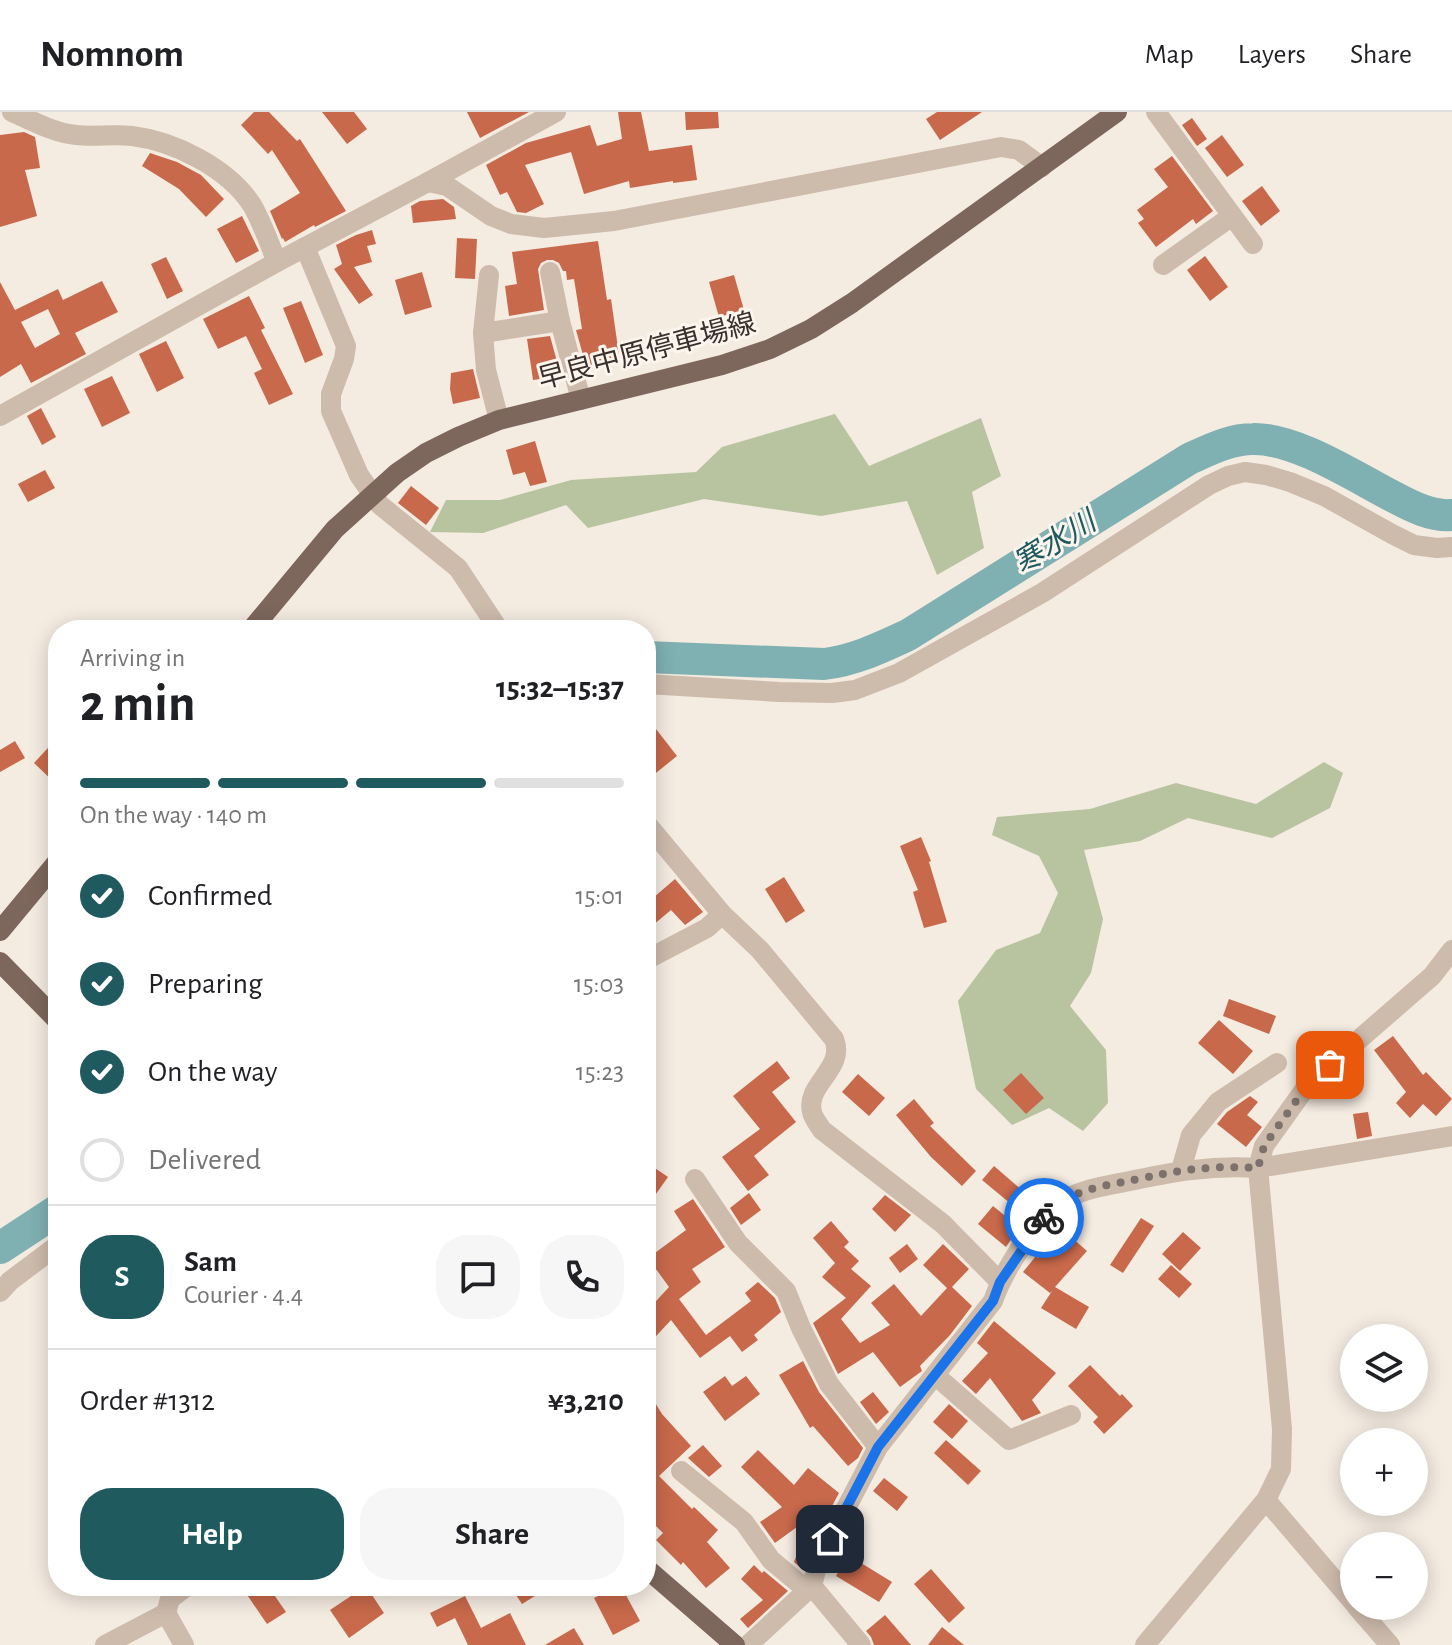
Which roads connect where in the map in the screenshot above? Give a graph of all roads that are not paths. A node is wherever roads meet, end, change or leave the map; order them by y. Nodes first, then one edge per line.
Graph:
1 (12, 112) edge
2 (556, 112) edge
3 (1117, 112) edge
4 (1156, 112) edge
5 (1042, 167) junction
6 (428, 182) junction
7 (1232, 216) junction
8 (1253, 244) dead end
9 (305, 247) junction
10 (277, 262) junction
11 (1163, 265) dead end
12 (550, 272) dead end
13 (489, 275) dead end
14 (560, 321) junction
15 (483, 333) junction
16 (581, 400) junction
17 (0, 416) edge
18 (499, 420) junction
19 (371, 495) junction
20 (1452, 547) edge
21 (259, 620) edge
22 (492, 620) edge
23 (656, 685) edge
24 (656, 835) edge
25 (48, 873) edge
26 (722, 914) junction
27 (0, 931) edge
28 (1452, 950) edge
29 (656, 955) edge
30 (0, 962) edge
31 (48, 1011) edge
32 (1277, 1063) dead end
33 (1452, 1136) edge
34 (1258, 1168) junction
35 (1181, 1170) junction
36 (695, 1179) dead end
37 (48, 1252) edge
38 (1000, 1282) junction
39 (0, 1292) edge
40 (935, 1375) junction
41 (1071, 1415) dead end
42 (878, 1447) junction
43 (681, 1471) dead end
44 (1266, 1500) junction
45 (656, 1577) edge
46 (812, 1586) junction
47 (1340, 1587) edge
48 (174, 1596) edge
49 (166, 1613) junction
50 (1368, 1620) edge
51 (105, 1645) edge
52 (184, 1645) edge
53 (735, 1645) edge
54 (748, 1645) edge
55 (861, 1645) edge
56 (1145, 1645) edge
57 (1390, 1645) edge

1 - 10 street
2 - 6 street
3 - 5 main road, 早良中原停車場線
4 - 7 street
5 - 6 street
5 - 16 main road, 早良中原停車場線
6 - 9 street
7 - 8 street
7 - 11 street
9 - 10 street
9 - 19 street
10 - 17 street
12 - 14 street
13 - 15 street
14 - 15 street
14 - 16 street
15 - 18 street
16 - 18 main road, 早良中原停車場線
18 - 19 main road, 早良中原停車場線
19 - 21 main road, 早良中原停車場線
19 - 22 street
20 - 23 street
24 - 26 street
25 - 27 main road
26 - 29 street
26 - 38 street
28 - 34 street
30 - 31 main road
32 - 35 street
33 - 34 street
34 - 35 street
34 - 44 street
35 - 38 street
36 - 42 street
37 - 39 street
38 - 40 street
40 - 41 street
40 - 42 street
42 - 46 street
43 - 46 street
44 - 47 street
44 - 56 street
45 - 53 main road
46 - 54 street
46 - 55 street
48 - 49 street
49 - 51 street
49 - 52 street
50 - 57 street

